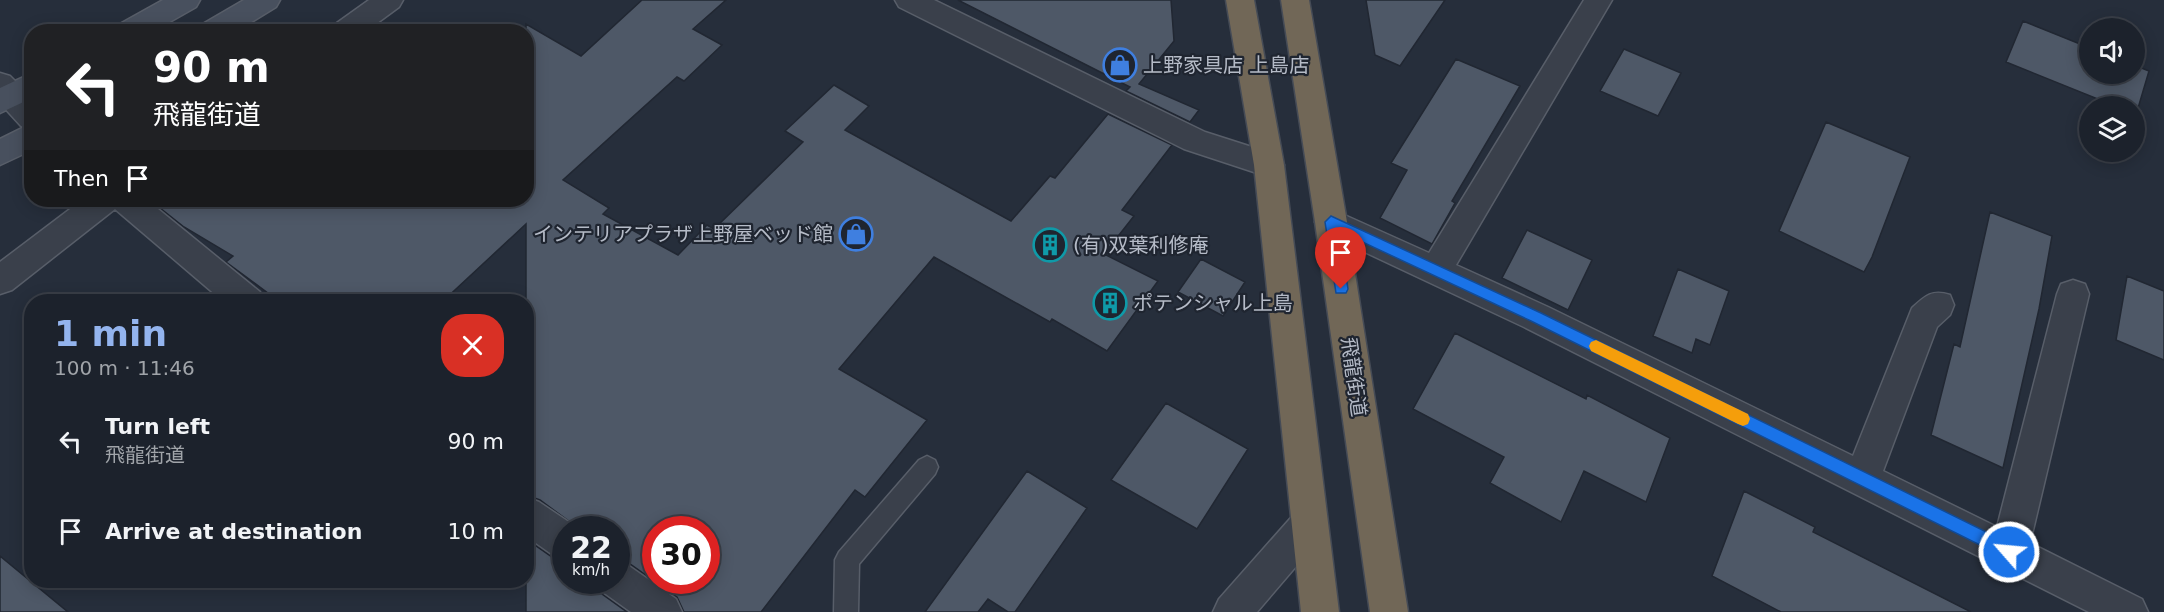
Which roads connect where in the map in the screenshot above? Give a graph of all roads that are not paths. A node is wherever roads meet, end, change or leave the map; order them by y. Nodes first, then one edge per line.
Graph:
1 (186, 0) edge
2 (266, 0) edge
3 (390, 0) edge
4 (909, 0) edge
5 (1240, 0) edge
6 (1295, 0) edge
7 (1598, 0) edge
8 (142, 24) edge
9 (225, 24) edge
10 (356, 24) edge
11 (10, 92) edge
12 (24, 109) edge
13 (24, 140) edge
14 (0, 153) edge
15 (1269, 165) junction
16 (95, 207) edge
17 (134, 207) edge
18 (1331, 222) junction
19 (1436, 270) junction
20 (0, 280) edge
21 (238, 294) edge
22 (2073, 294) dead end
23 (1938, 304) dead end
24 (927, 467) dead end
25 (1862, 478) junction
26 (534, 520) edge
27 (1309, 524) junction
28 (552, 532) edge
29 (2009, 552) junction
30 (630, 589) edge
31 (663, 612) edge
32 (846, 612) edge
33 (1232, 612) edge
34 (1320, 612) edge
35 (1389, 612) edge
36 (2127, 612) edge

1 - 8 street
2 - 9 street
3 - 10 street
4 - 15 street
5 - 15 highway
6 - 18 highway, 飛龍街道
7 - 19 street
11 - 12 street
13 - 14 street
15 - 27 highway
16 - 20 street
17 - 21 street
18 - 19 street
18 - 35 highway, 飛龍街道
19 - 25 street
22 - 29 street
23 - 25 street
24 - 32 lane
25 - 29 street
26 - 28 street
27 - 33 street
27 - 34 highway
29 - 36 street
30 - 31 street

